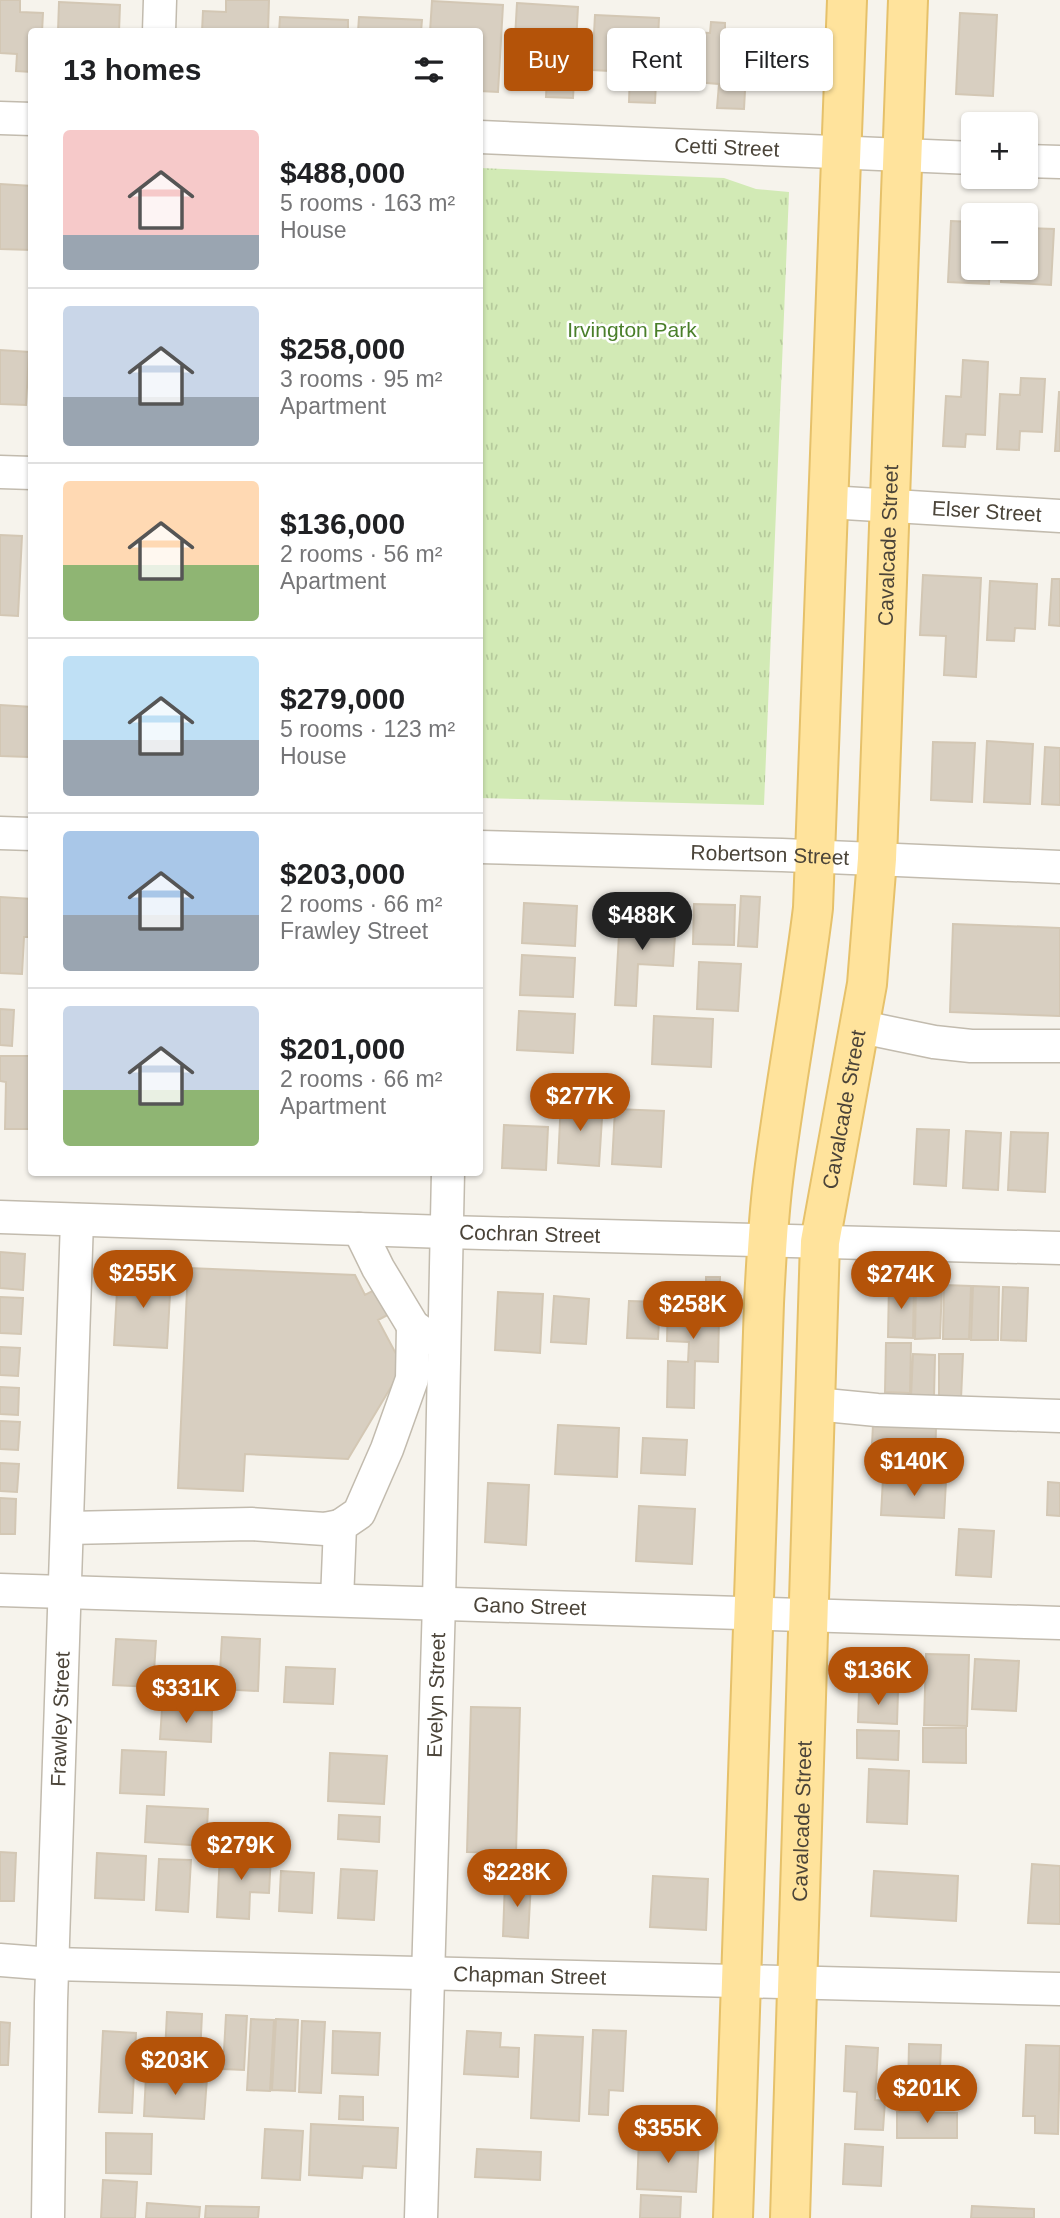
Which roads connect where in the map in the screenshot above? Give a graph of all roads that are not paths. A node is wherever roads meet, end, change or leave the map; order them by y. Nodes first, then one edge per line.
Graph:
1 (160, 0) edge
2 (847, 0) edge
3 (908, 0) edge
4 (159, 28) edge
5 (0, 118) edge
6 (28, 119) edge
7 (483, 137) edge
8 (842, 151) junction
9 (904, 154) junction
10 (961, 157) edge
11 (1038, 161) edge
12 (1060, 162) edge
13 (0, 472) edge
14 (28, 473) edge
15 (828, 502) junction
16 (890, 505) junction
17 (1060, 516) edge
18 (0, 833) edge
19 (28, 834) edge
20 (483, 847) edge
21 (816, 857) junction
22 (877, 859) junction
23 (1060, 867) edge
24 (857, 1026) junction
25 (1060, 1046) edge
26 (448, 1176) edge
27 (0, 1217) edge
28 (77, 1220) junction
29 (359, 1229) junction
30 (446, 1232) junction
31 (767, 1241) junction
32 (820, 1242) junction
33 (1060, 1248) edge
34 (413, 1326) junction
35 (444, 1348) junction
36 (816, 1404) junction
37 (1060, 1416) edge
38 (340, 1527) junction
39 (68, 1528) junction
40 (0, 1591) edge
41 (66, 1593) junction
42 (337, 1600) junction
43 (439, 1602) junction
44 (753, 1613) junction
45 (809, 1615) junction
46 (1060, 1623) edge
47 (0, 1960) edge
48 (52, 1964) junction
49 (429, 1973) junction
50 (741, 1981) junction
51 (797, 1983) junction
52 (1060, 1989) edge
53 (48, 2218) edge
54 (421, 2218) edge
55 (733, 2218) edge
56 (790, 2218) edge

1 - 4 street
2 - 8 main road
3 - 9 main road, Cavalcade Street
5 - 6 street
7 - 8 street, Cetti Street
8 - 9 street, Cetti Street
8 - 15 main road
9 - 10 street, Cetti Street
9 - 16 main road, Cavalcade Street
11 - 12 street
13 - 14 street
15 - 16 street, Elser Street
15 - 21 main road
16 - 17 street, Elser Street
16 - 22 main road, Cavalcade Street
18 - 19 street
20 - 21 street, Robertson Street
21 - 22 street, Robertson Street
21 - 31 main road
22 - 23 street, Robertson Street
22 - 24 main road, Cavalcade Street
24 - 25 street
24 - 32 main road, Cavalcade Street
26 - 30 street, Evelyn Street
27 - 28 street, Cochran Street
28 - 29 street, Cochran Street
28 - 39 street, Frawley Street
29 - 30 street, Cochran Street
29 - 34 street
30 - 31 street, Cochran Street
30 - 35 street, Evelyn Street
31 - 32 street, Cochran Street
31 - 44 main road
32 - 33 street, Cochran Street
32 - 36 main road, Cavalcade Street
34 - 35 street
34 - 38 street
35 - 43 street, Evelyn Street
36 - 37 street
36 - 45 main road, Cavalcade Street
38 - 39 street
38 - 42 street
39 - 41 street, Frawley Street
40 - 41 street, Gano Street
41 - 42 street, Gano Street
41 - 48 street, Frawley Street
42 - 43 street, Gano Street
43 - 44 street, Gano Street
43 - 49 street, Evelyn Street
44 - 45 street, Gano Street
44 - 50 main road
45 - 46 street, Gano Street
45 - 51 main road, Cavalcade Street
47 - 48 street, Chapman Street
48 - 49 street, Chapman Street
48 - 53 street, Frawley Street
49 - 50 street, Chapman Street
49 - 54 street, Evelyn Street
50 - 51 street, Chapman Street
50 - 55 main road
51 - 52 street, Chapman Street
51 - 56 main road, Cavalcade Street

